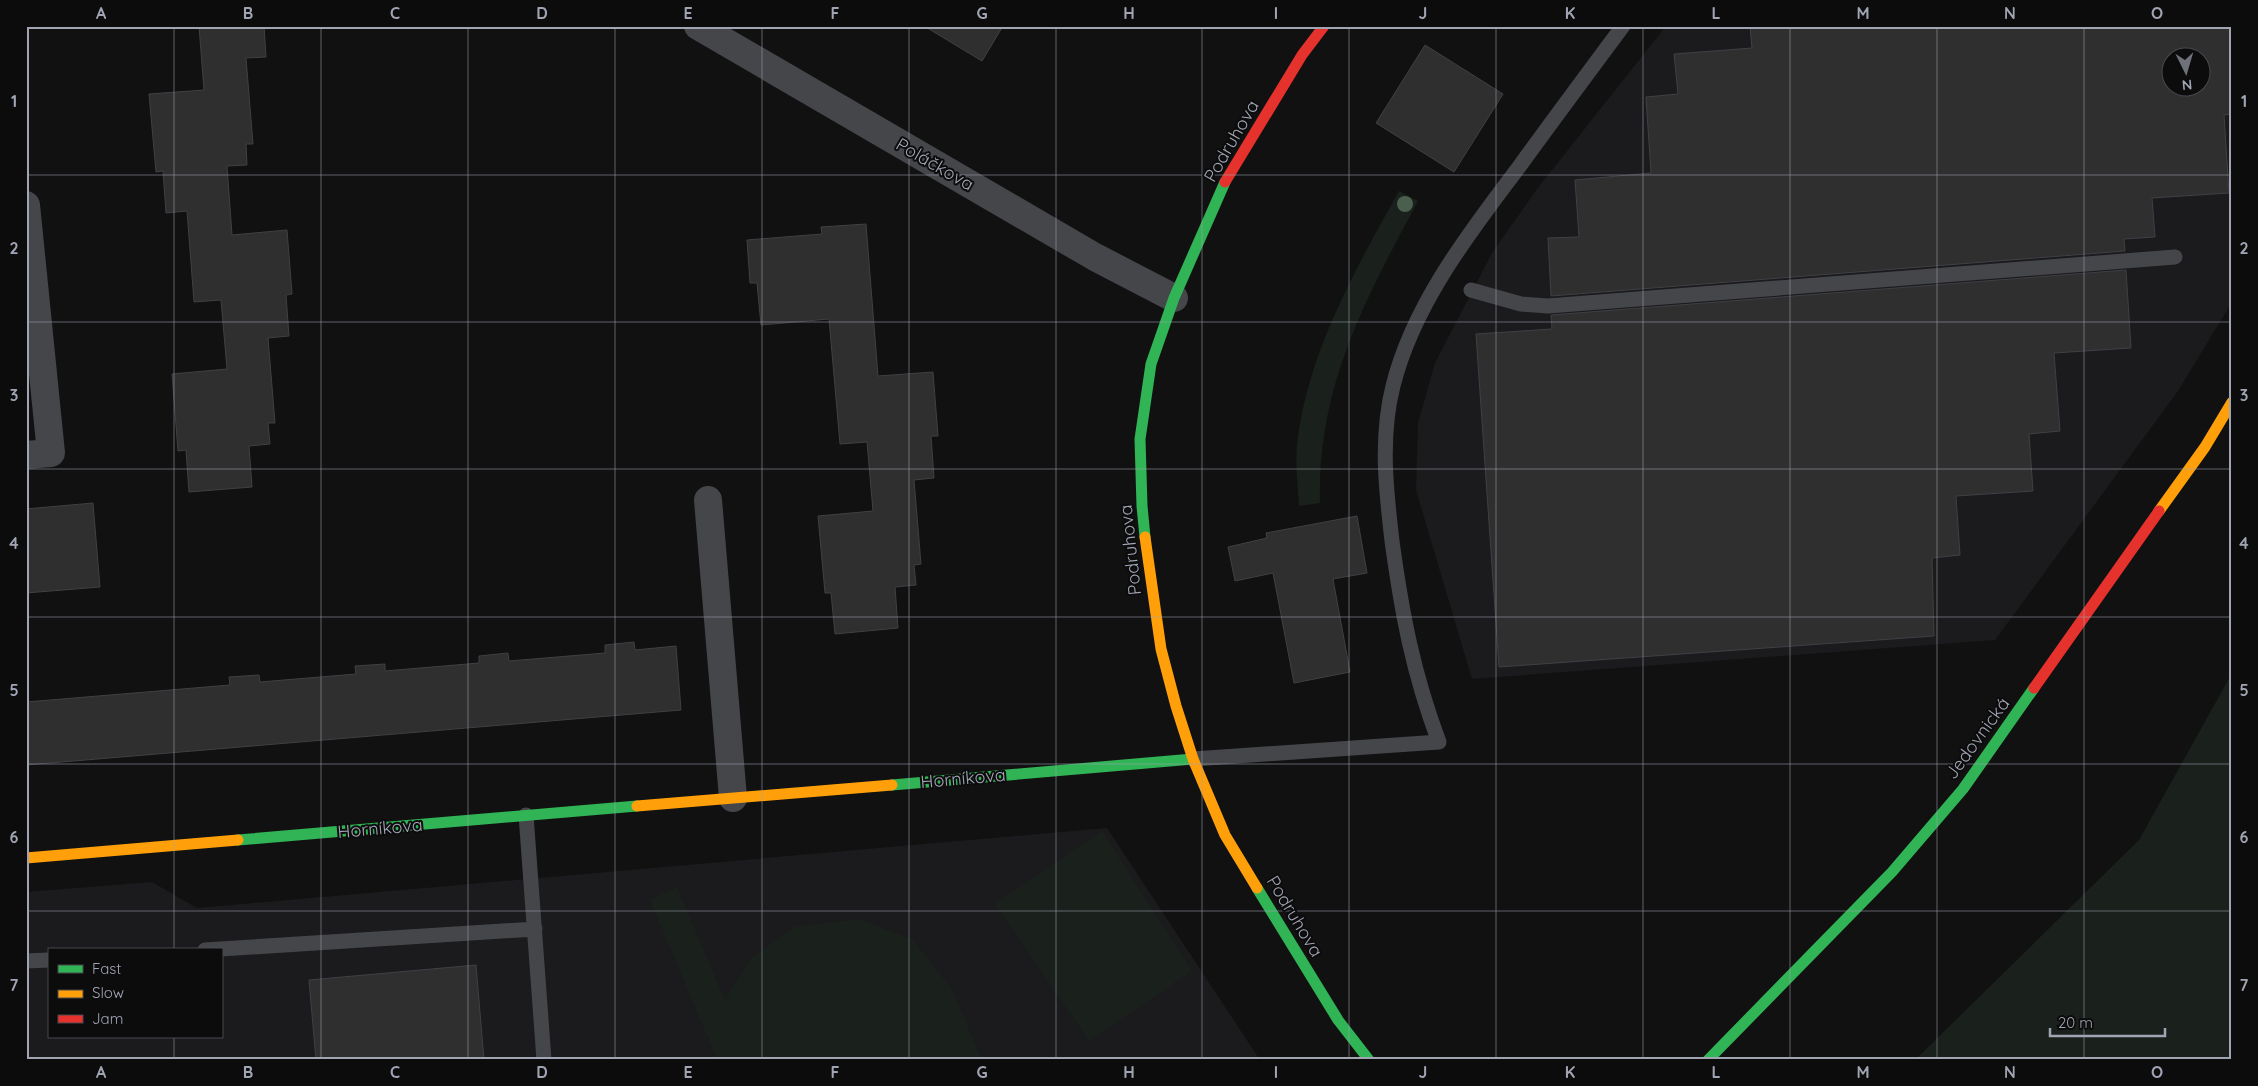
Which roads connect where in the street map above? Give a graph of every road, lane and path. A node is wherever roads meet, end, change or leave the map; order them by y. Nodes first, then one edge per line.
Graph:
1 (698, 26) edge
2 (1324, 26) edge
3 (1623, 26) edge
4 (26, 205) edge
5 (2175, 257) dead end
6 (1472, 290) dead end
7 (1174, 298) junction
8 (2232, 402) edge
9 (26, 455) edge
10 (708, 500) dead end
11 (1193, 759) junction
12 (733, 798) junction
13 (526, 815) junction
14 (26, 858) edge
15 (535, 929) junction
16 (222, 949) edge
17 (48, 960) edge
18 (26, 961) edge
19 (544, 1060) edge
20 (1369, 1060) edge
21 (1708, 1060) edge

1 - 7 street, Poláčkova
2 - 7 street, Podruhova
3 - 11 lane
4 - 9 street
5 - 6 lane
7 - 11 street, Podruhova
8 - 21 street, Jedovnická
10 - 12 street
11 - 12 street, Horníkova
11 - 20 street, Podruhova
12 - 13 street, Horníkova
13 - 14 street, Horníkova
13 - 15 lane
15 - 16 lane
15 - 19 lane
17 - 18 lane

